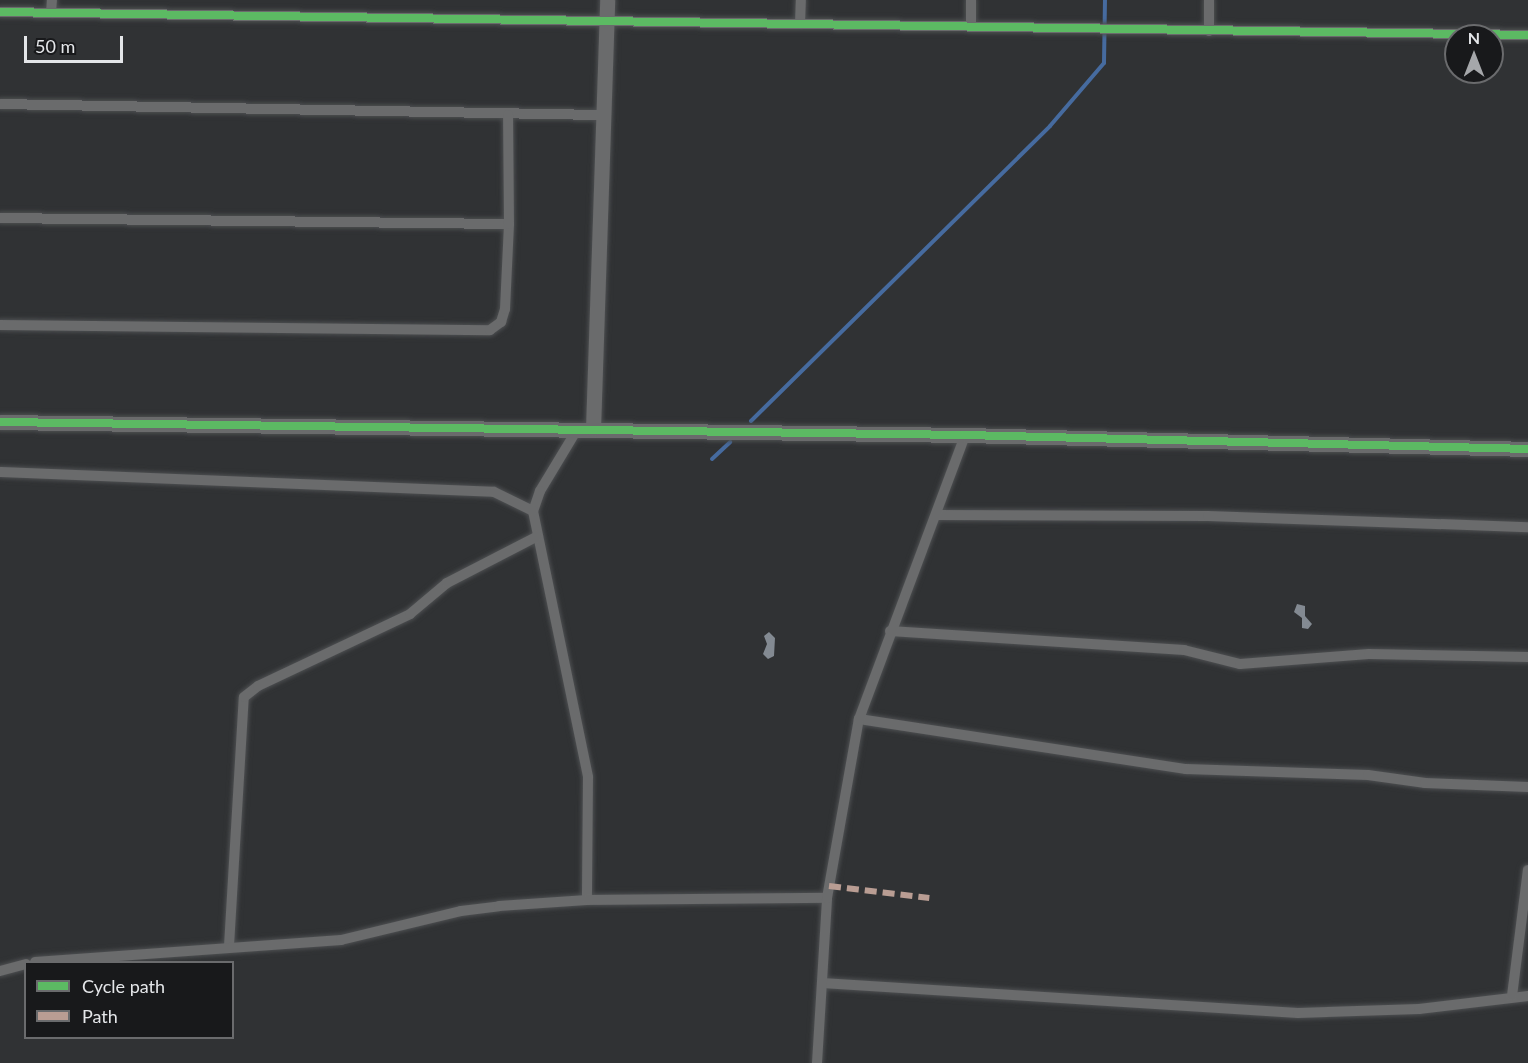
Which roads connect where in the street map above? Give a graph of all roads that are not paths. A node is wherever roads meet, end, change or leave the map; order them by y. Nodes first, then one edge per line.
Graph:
1 (52, 0) edge
2 (607, 0) edge
3 (801, 0) edge
4 (971, 0) edge
5 (1209, 0) edge
6 (0, 12) edge
7 (51, 13) junction
8 (607, 22) junction
9 (800, 24) junction
10 (971, 27) junction
11 (1209, 31) junction
12 (1528, 35) edge
13 (0, 104) edge
14 (508, 115) junction
15 (602, 115) junction
16 (0, 218) edge
17 (509, 224) junction
18 (0, 325) edge
19 (0, 422) edge
20 (585, 429) junction
21 (964, 435) junction
22 (1528, 449) edge
23 (0, 472) edge
24 (533, 511) junction
25 (936, 515) junction
26 (1528, 527) edge
27 (538, 536) junction
28 (890, 631) junction
29 (1528, 657) edge
30 (859, 719) junction
31 (1528, 787) edge
32 (1528, 870) edge
33 (827, 898) junction
34 (587, 900) junction
35 (229, 946) junction
36 (58, 961) edge
37 (24, 965) edge
38 (0, 971) edge
39 (822, 983) junction
40 (1512, 996) junction
41 (1528, 996) edge
42 (817, 1063) edge

1 - 7 street
2 - 8 street
3 - 9 street
4 - 10 street
5 - 11 street
6 - 7 street
7 - 8 street
8 - 9 street
8 - 15 street
9 - 10 street
10 - 11 street
11 - 12 street
13 - 14 street
14 - 15 street
14 - 17 street
15 - 20 street
16 - 17 street
17 - 18 street
19 - 20 street
20 - 21 street
20 - 24 street
21 - 22 street
21 - 25 street
23 - 24 street
24 - 27 street
25 - 26 street
25 - 28 street
27 - 34 street
27 - 35 street
28 - 29 street
28 - 30 street
30 - 31 street
30 - 33 street
32 - 40 street
33 - 34 street
33 - 39 street
34 - 35 street
35 - 36 street
37 - 38 street
39 - 40 street
39 - 42 street
40 - 41 street

